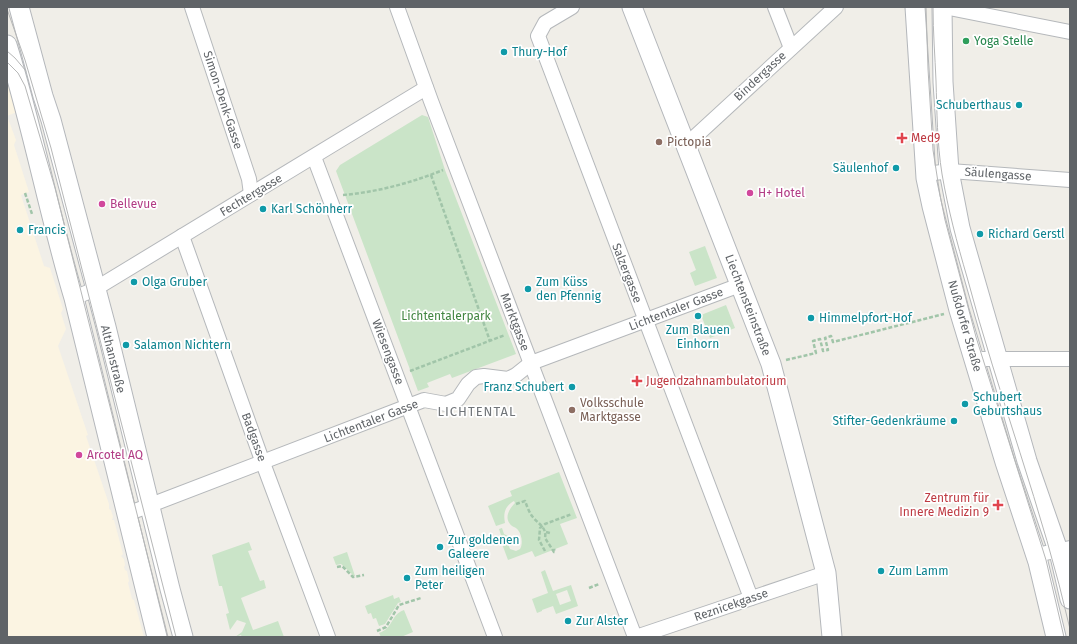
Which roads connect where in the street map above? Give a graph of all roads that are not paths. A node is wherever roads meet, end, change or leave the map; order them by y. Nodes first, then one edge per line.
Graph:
1 (19, 7) edge
2 (192, 7) edge
3 (397, 7) edge
4 (572, 7) edge
5 (632, 7) edge
6 (775, 7) edge
7 (836, 7) edge
8 (915, 7) edge
9 (943, 7) edge
10 (1070, 32) edge
11 (7, 45) edge
12 (791, 48) junction
13 (426, 88) junction
14 (685, 146) junction
15 (314, 157) junction
16 (949, 171) junction
17 (926, 174) junction
18 (1070, 180) edge
19 (252, 194) junction
20 (182, 236) junction
21 (740, 285) junction
22 (95, 289) junction
23 (74, 298) junction
24 (645, 321) junction
25 (974, 359) junction
26 (997, 359) junction
27 (1070, 359) edge
28 (530, 363) junction
29 (409, 407) junction
30 (263, 463) junction
31 (150, 505) junction
32 (128, 514) junction
33 (1064, 549) edge
34 (1036, 555) junction
35 (826, 573) junction
36 (751, 598) junction
37 (1070, 599) edge
38 (157, 637) edge
39 (183, 637) edge
40 (328, 637) edge
41 (495, 637) edge
42 (635, 637) edge
43 (832, 637) edge
44 (1056, 637) edge

1 - 22 street, Althanstraße
2 - 19 street, Simon-Denk-Gasse
3 - 13 street, Marktgasse
4 - 24 street, Salzergasse
5 - 14 street, Liechtensteinstraße
6 - 12 street
7 - 12 street, Bindergasse
8 - 17 street, Nußdorfer Straße
9 - 10 street
9 - 16 street, Nußdorfer Straße
11 - 23 street, Althanstraße
12 - 14 street, Bindergasse
13 - 15 street, Fechtergasse
13 - 28 street, Marktgasse
14 - 21 street, Liechtensteinstraße
15 - 19 street, Fechtergasse
15 - 29 street, Wiesengasse
16 - 17 street, Säulengasse
16 - 18 street, Säulengasse
16 - 26 street, Nußdorfer Straße
17 - 25 street, Nußdorfer Straße
19 - 20 street, Fechtergasse
20 - 22 street, Fechtergasse
20 - 30 street, Badgasse
21 - 24 street, Lichtentaler Gasse
21 - 35 street, Liechtensteinstraße
22 - 23 street, Fechtergasse
22 - 31 street, Althanstraße
23 - 32 street, Althanstraße
24 - 28 street, Lichtentaler Gasse
24 - 36 street, Salzergasse
25 - 26 street
25 - 34 street, Nußdorfer Straße
26 - 27 street
26 - 33 street, Nußdorfer Straße
28 - 29 street, Lichtentaler Gasse
28 - 42 street, Marktgasse
29 - 30 street, Lichtentaler Gasse
29 - 41 street, Wiesengasse
30 - 31 street, Lichtentaler Gasse
30 - 40 street, Badgasse
31 - 32 street, Lichtentaler Gasse
31 - 39 street, Althanstraße
32 - 38 street, Althanstraße
33 - 34 street
33 - 37 street, Nußdorfer Straße
34 - 44 street, Nußdorfer Straße
35 - 36 street, Reznicekgasse
35 - 43 street, Liechtensteinstraße
36 - 42 street, Reznicekgasse

